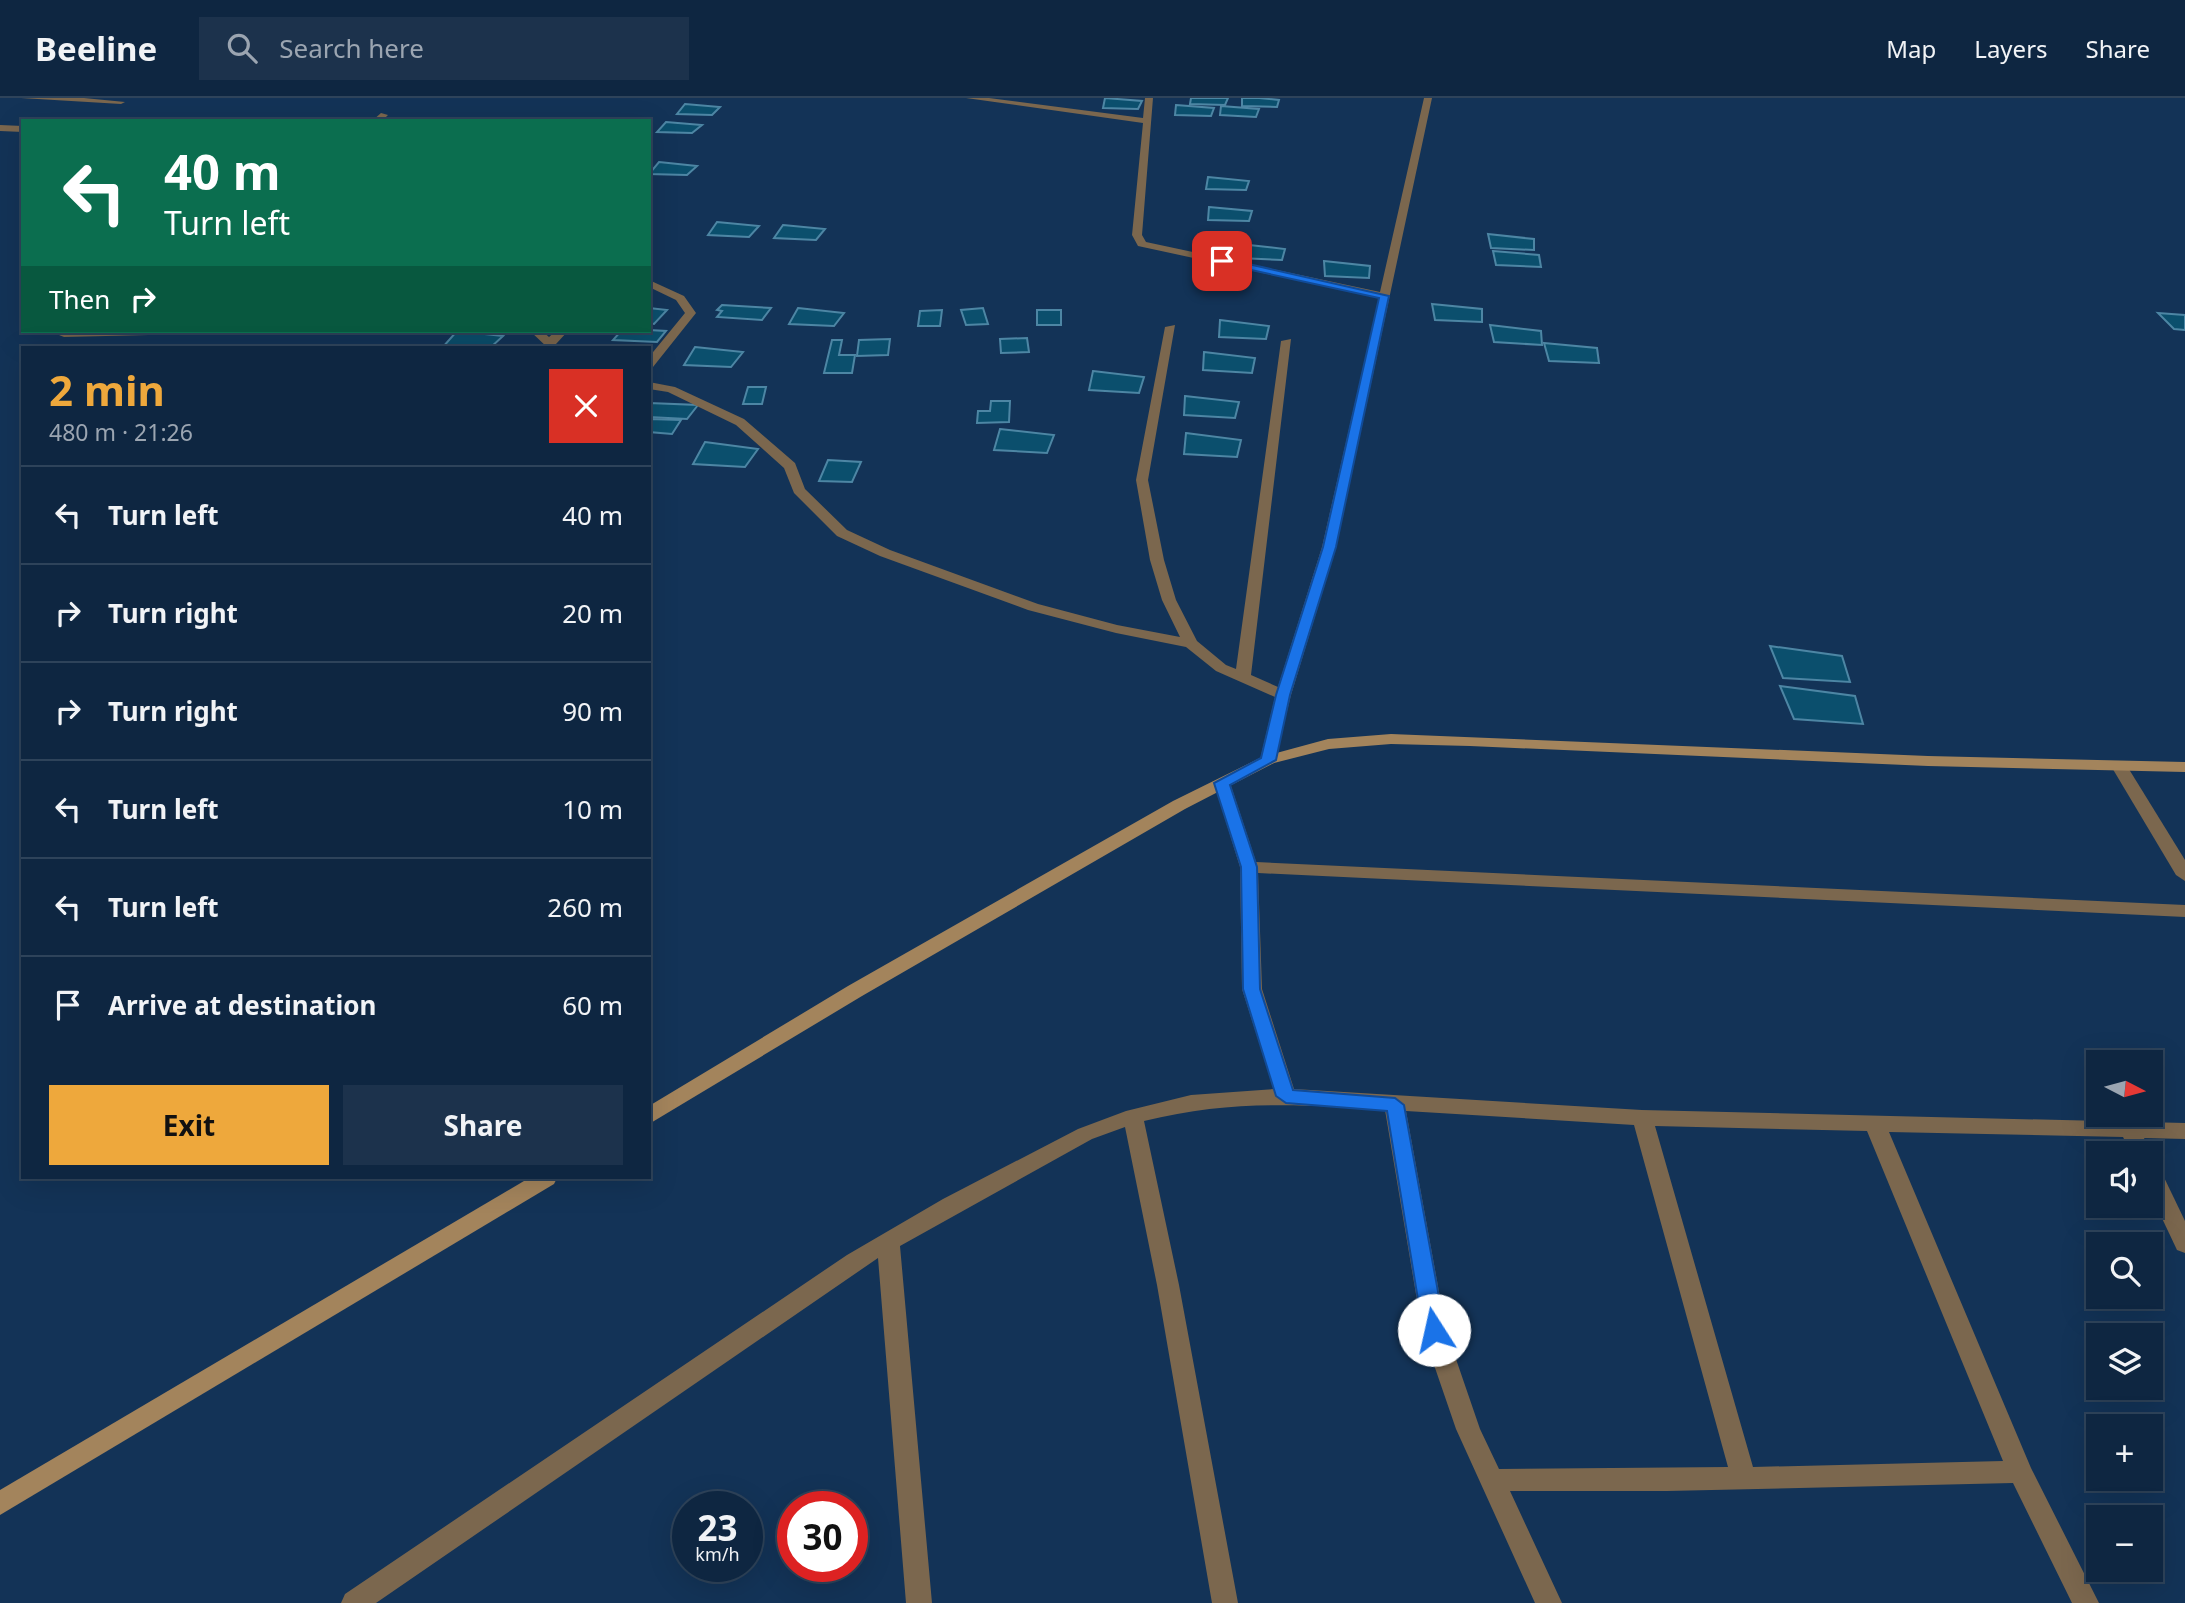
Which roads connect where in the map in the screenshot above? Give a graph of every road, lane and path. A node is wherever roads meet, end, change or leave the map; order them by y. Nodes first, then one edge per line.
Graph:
1 (25, 98) edge
2 (970, 98) edge
3 (1149, 98) edge
4 (1428, 98) edge
5 (121, 103) dead end
6 (1148, 121) junction
7 (0, 128) edge
8 (21, 129) edge
9 (651, 284) edge
10 (1384, 296) junction
11 (1171, 327) dead end
12 (61, 333) edge
13 (106, 333) edge
14 (539, 333) edge
15 (1287, 341) dead end
16 (552, 346) edge
17 (651, 363) edge
18 (651, 385) edge
19 (1191, 643) junction
20 (1243, 677) junction
21 (1283, 695) junction
22 (1268, 760) junction
23 (2119, 765) junction
24 (2185, 767) edge
25 (1222, 783) junction
26 (1249, 867) junction
27 (2185, 875) edge
28 (2185, 911) edge
29 (1286, 1096) junction
30 (1395, 1105) junction
31 (651, 1115) edge
32 (1133, 1116) junction
33 (1642, 1118) junction
34 (1875, 1124) junction
35 (2130, 1130) junction
36 (2185, 1131) edge
37 (2135, 1141) edge
38 (544, 1179) edge
39 (2163, 1197) edge
40 (888, 1242) junction
41 (2185, 1244) edge
42 (2020, 1472) junction
43 (1743, 1477) junction
44 (1491, 1480) junction
45 (0, 1503) edge
46 (354, 1603) edge
47 (919, 1603) edge
48 (1225, 1603) edge
49 (1549, 1603) edge
50 (2086, 1603) edge

1 - 5 street
2 - 6 street
3 - 6 street
4 - 10 street
6 - 10 street
7 - 8 street
9 - 17 street
10 - 21 street
11 - 19 street
12 - 13 street
14 - 16 street
15 - 20 street
18 - 19 street
19 - 20 street
20 - 21 street
21 - 22 street
22 - 23 street
22 - 25 street
23 - 24 street
23 - 27 street
25 - 26 street
25 - 31 street
26 - 28 street
26 - 29 street
29 - 30 street
29 - 32 street
30 - 33 street
30 - 44 street
32 - 40 street
32 - 48 street
33 - 34 street
33 - 43 street
34 - 35 street
34 - 42 street
35 - 36 street
35 - 37 street
38 - 45 street
39 - 41 street
40 - 46 street
40 - 47 street
42 - 43 street
42 - 50 street
43 - 44 street
44 - 49 street

